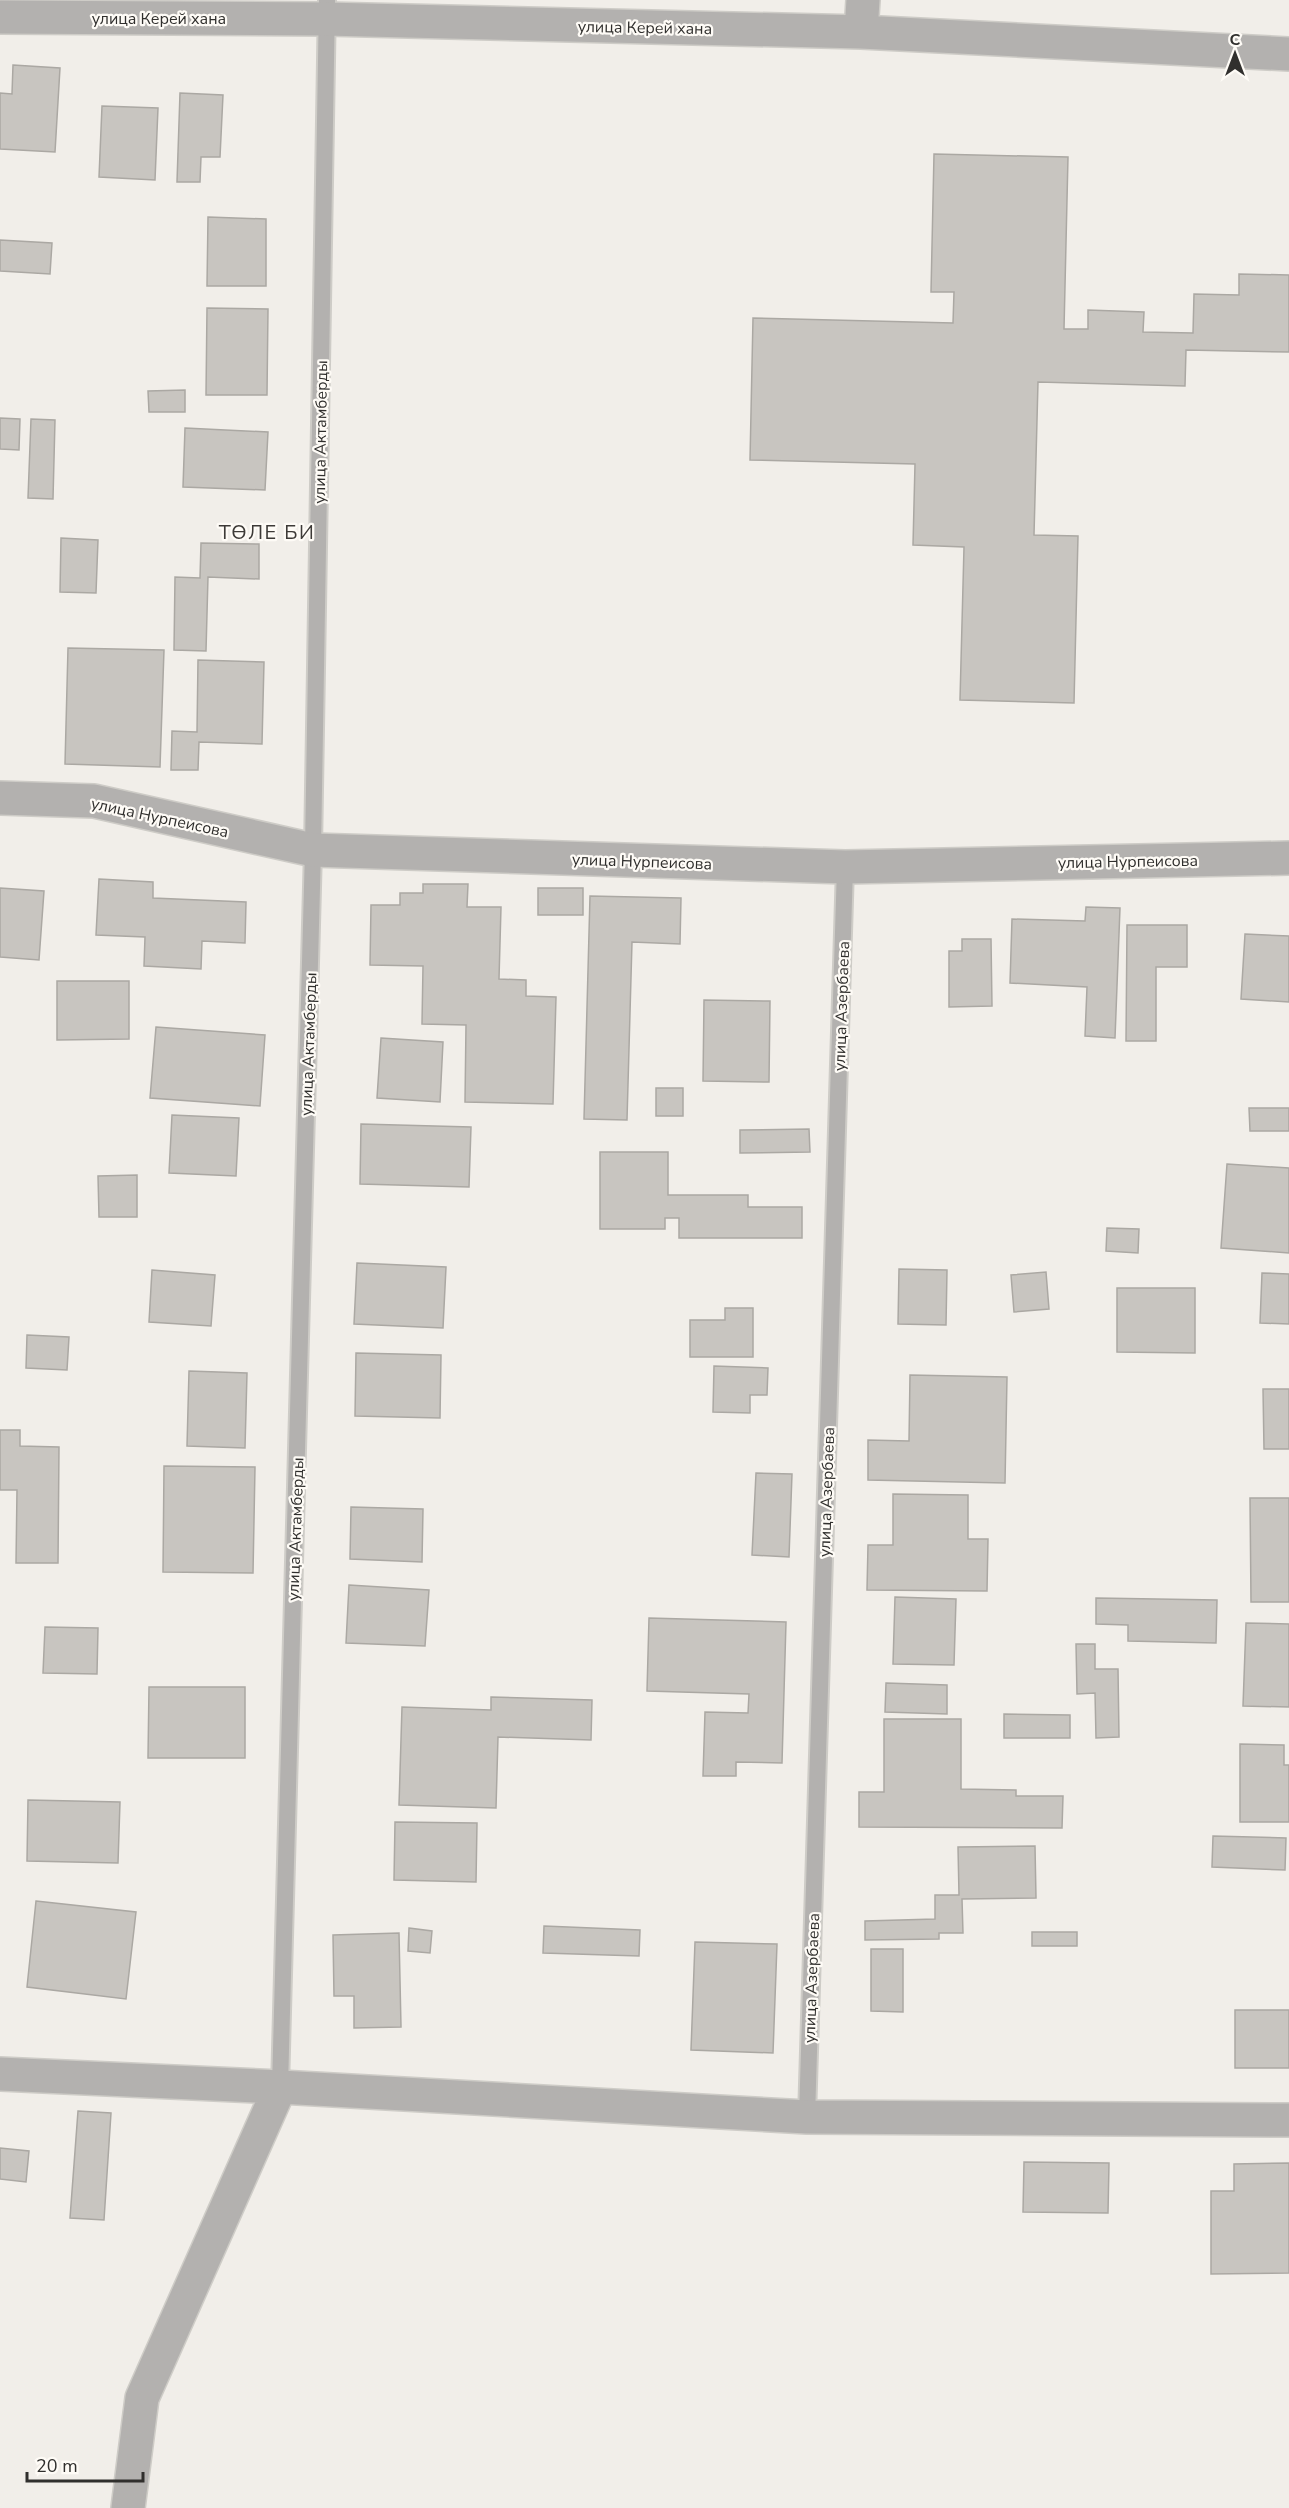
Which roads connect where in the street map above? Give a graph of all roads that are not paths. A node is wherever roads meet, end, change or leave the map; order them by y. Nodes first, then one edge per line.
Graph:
1 (863, 0) edge
2 (326, 10) edge
3 (0, 17) edge
4 (861, 32) junction
5 (1289, 54) edge
6 (0, 798) edge
7 (314, 850) junction
8 (1289, 858) edge
9 (845, 867) junction
10 (0, 2074) edge
11 (280, 2087) junction
12 (807, 2117) junction
13 (1289, 2120) edge
14 (128, 2508) edge

1 - 4 street
2 - 3 street, улица Керей хана
2 - 4 street, улица Керей хана
2 - 7 lane, улица Актамберды
4 - 5 street, улица Керей хана
6 - 7 street, улица Нурпеисова
7 - 9 street, улица Нурпеисова
7 - 11 lane, улица Актамберды
8 - 9 street, улица Нурпеисова
9 - 12 lane, улица Азербаева
10 - 11 street
11 - 12 street
11 - 14 street
12 - 13 street

